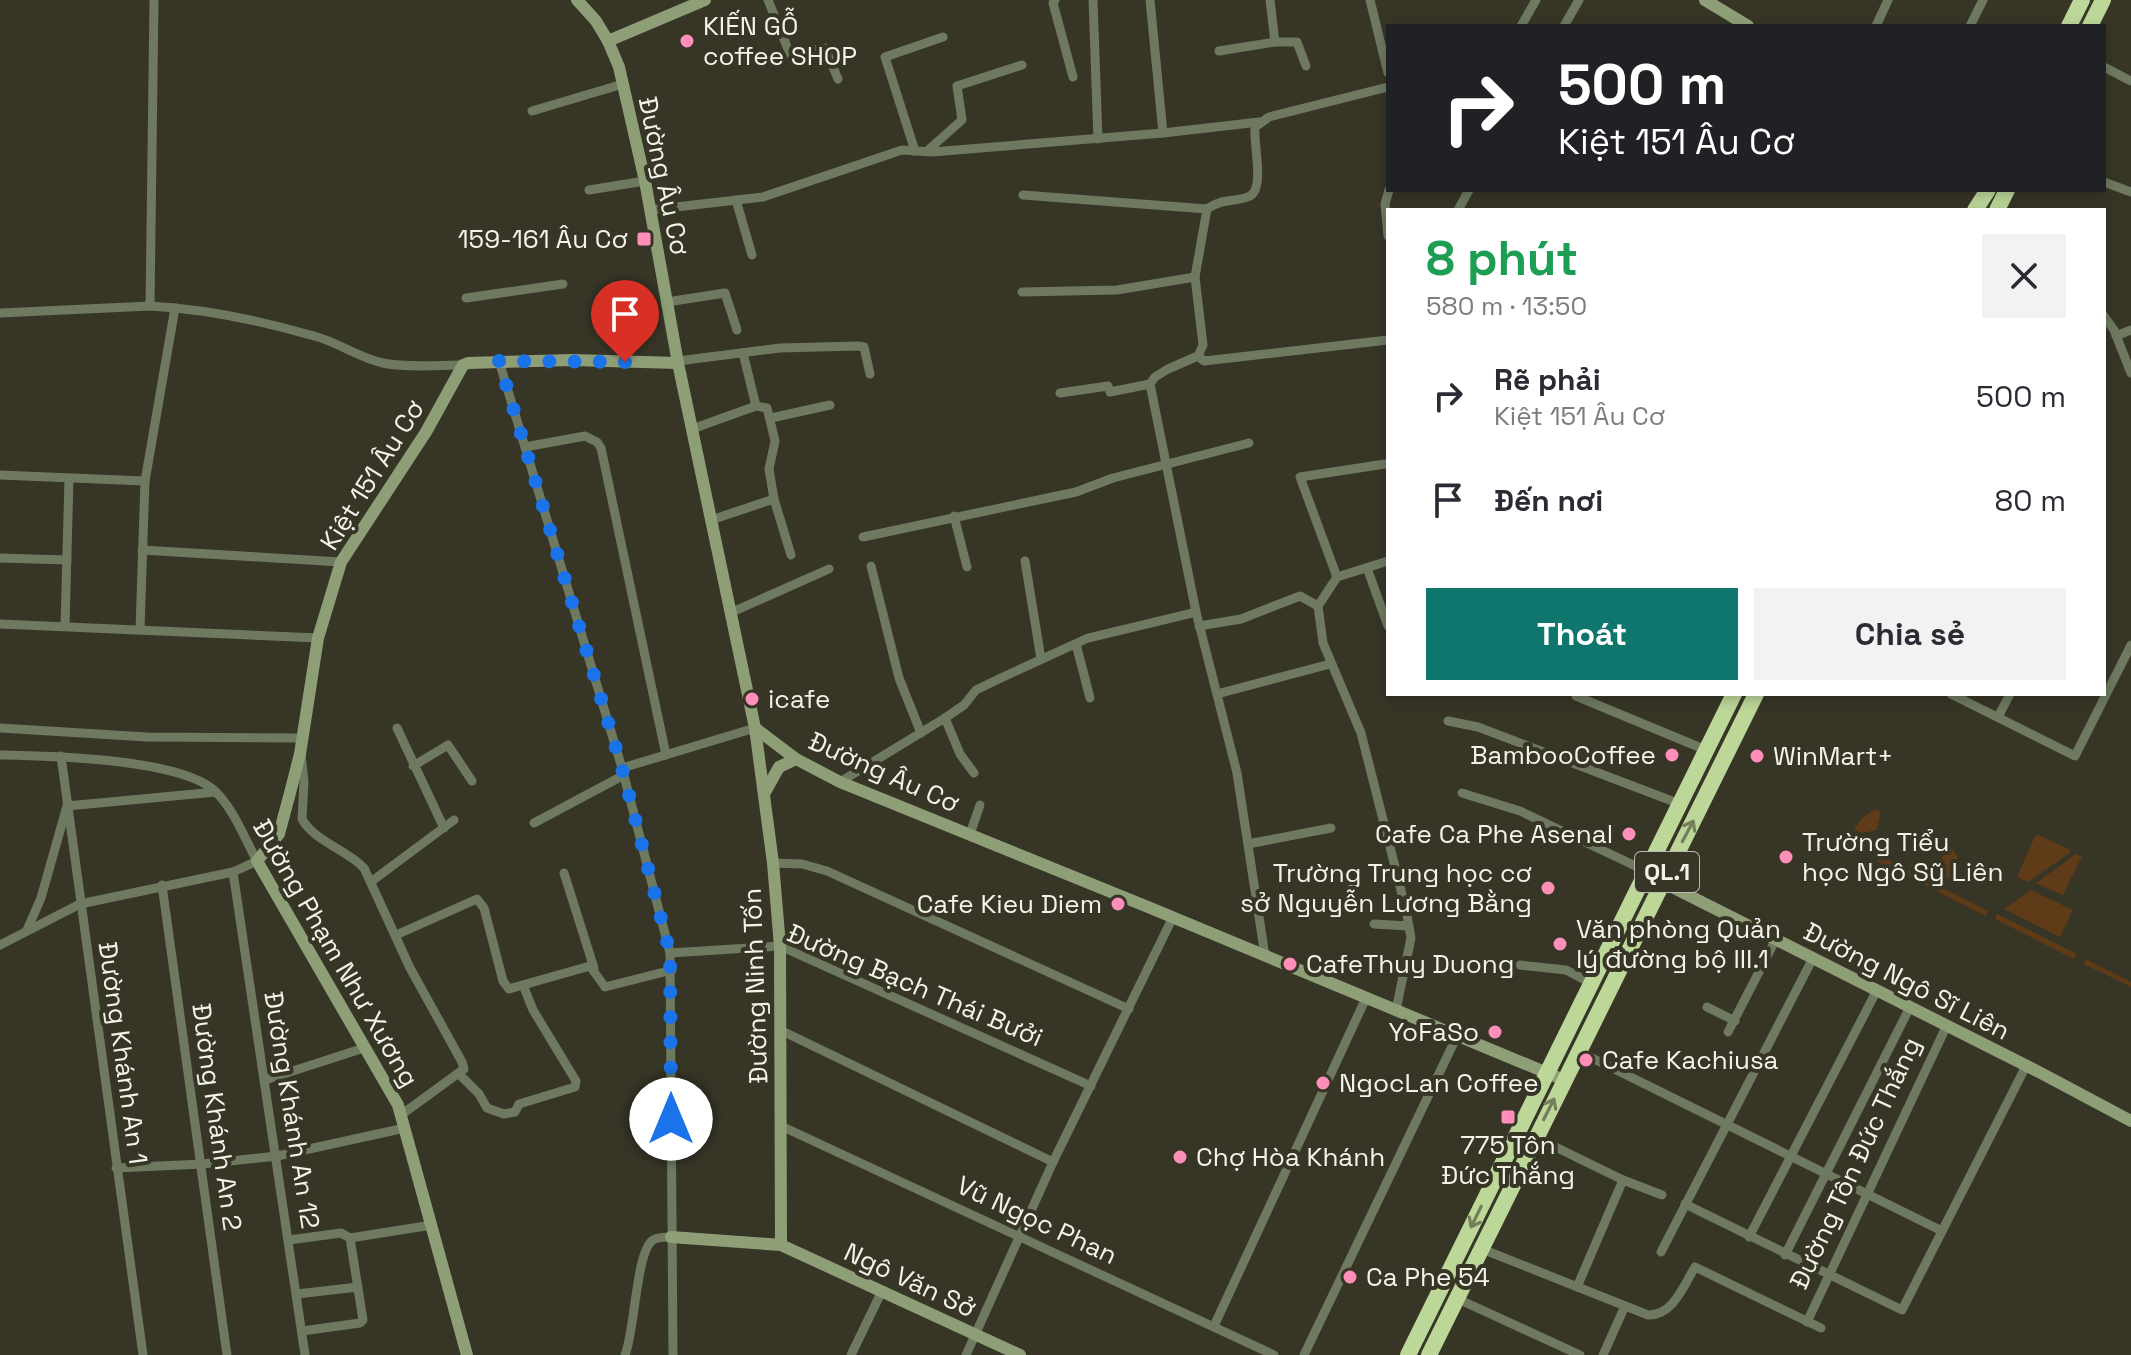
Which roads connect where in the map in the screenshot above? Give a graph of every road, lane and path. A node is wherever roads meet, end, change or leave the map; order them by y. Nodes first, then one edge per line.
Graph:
1 (154, 0) edge
2 (577, 0) edge
3 (588, 0) edge
4 (705, 0) edge
5 (768, 0) edge
6 (1055, 0) edge
7 (1093, 0) edge
8 (1150, 0) edge
9 (1270, 0) edge
10 (1370, 0) edge
11 (1536, 0) edge
12 (1579, 0) edge
13 (1705, 0) edge
14 (1888, 0) edge
15 (1983, 0) edge
16 (2082, 0) edge
17 (2103, 0) edge
18 (596, 21) junction
19 (1522, 24) edge
20 (1565, 24) edge
21 (1745, 24) edge
22 (1877, 24) edge
23 (1971, 24) edge
24 (2070, 24) edge
25 (2091, 24) edge
26 (943, 37) dead end
27 (1275, 37) junction
28 (608, 41) junction
29 (1219, 51) dead end
30 (1022, 65) dead end
31 (1386, 65) edge
32 (1306, 66) dead end
33 (2106, 68) edge
34 (1073, 77) dead end
35 (838, 79) dead end
36 (2131, 81) edge
37 (623, 84) junction
38 (1386, 88) edge
39 (532, 111) dead end
40 (1259, 122) junction
41 (1163, 133) junction
42 (1098, 139) junction
43 (915, 151) junction
44 (927, 151) junction
45 (645, 181) junction
46 (2106, 183) edge
47 (589, 190) dead end
48 (1388, 192) edge
49 (2131, 192) edge
50 (1023, 195) dead end
51 (736, 200) junction
52 (1207, 209) junction
53 (650, 210) junction
54 (1386, 215) edge
55 (752, 255) dead end
56 (1195, 277) junction
57 (563, 284) dead end
58 (1022, 292) dead end
59 (466, 298) dead end
60 (667, 302) junction
61 (150, 306) junction
62 (175, 308) junction
63 (0, 313) edge
64 (2106, 319) edge
65 (737, 330) dead end
66 (2131, 330) edge
67 (2116, 336) junction
68 (1386, 340) edge
69 (743, 353) junction
70 (1198, 356) junction
71 (499, 361) junction
72 (678, 362) junction
73 (463, 365) junction
74 (2131, 373) edge
75 (870, 374) dead end
76 (1150, 384) junction
77 (1060, 393) dead end
78 (830, 405) dead end
79 (756, 406) junction
80 (771, 418) junction
81 (692, 429) junction
82 (1249, 443) dead end
83 (525, 447) junction
84 (1385, 464) dead end
85 (1166, 465) junction
86 (0, 475) edge
87 (69, 479) junction
88 (145, 481) junction
89 (774, 499) junction
90 (954, 516) junction
91 (711, 520) junction
92 (863, 537) dead end
93 (142, 550) junction
94 (791, 555) dead end
95 (0, 558) edge
96 (67, 560) junction
97 (1025, 561) dead end
98 (341, 562) junction
99 (1386, 562) edge
100 (871, 566) dead end
101 (967, 567) dead end
102 (1367, 568) junction
103 (829, 569) dead end
104 (1337, 577) junction
105 (1318, 606) junction
106 (1196, 612) junction
107 (730, 613) junction
108 (1386, 620) edge
109 (0, 624) edge
110 (65, 626) junction
111 (1199, 626) junction
112 (140, 629) junction
113 (318, 638) junction
114 (1076, 644) junction
115 (2131, 645) edge
116 (1041, 659) junction
117 (1330, 664) junction
118 (1217, 694) junction
119 (2106, 695) edge
120 (1576, 696) dead end
121 (1733, 696) edge
122 (1755, 696) edge
123 (1955, 696) edge
124 (2009, 696) edge
125 (2105, 696) edge
126 (1090, 698) dead end
127 (1998, 717) junction
128 (945, 718) junction
129 (1448, 721) dead end
130 (0, 728) edge
131 (397, 728) dead end
132 (755, 728) junction
133 (921, 733) junction
134 (301, 738) junction
135 (1706, 750) junction
136 (300, 754) junction
137 (0, 755) edge
138 (666, 755) junction
139 (61, 756) junction
140 (796, 759) junction
141 (413, 766) junction
142 (1697, 768) junction
143 (623, 772) junction
144 (974, 773) dead end
145 (1716, 777) junction
146 (472, 781) dead end
147 (840, 782) junction
148 (216, 792) junction
149 (1462, 793) dead end
150 (764, 794) junction
151 (1680, 804) junction
152 (980, 805) dead end
153 (67, 806) junction
154 (454, 820) dead end
155 (534, 823) dead end
156 (444, 828) junction
157 (1331, 828) dead end
158 (970, 834) junction
159 (1248, 844) junction
160 (257, 861) junction
161 (773, 863) junction
162 (1646, 871) junction
163 (233, 872) junction
164 (564, 873) dead end
165 (372, 881) junction
166 (1662, 882) junction
167 (162, 885) junction
168 (80, 904) junction
169 (1173, 917) junction
170 (1374, 924) dead end
171 (1409, 926) junction
172 (27, 931) junction
173 (396, 935) junction
174 (1776, 939) junction
175 (0, 945) edge
176 (780, 946) junction
177 (670, 953) junction
178 (1265, 956) junction
179 (1813, 958) junction
180 (1520, 965) dead end
181 (594, 968) junction
182 (672, 970) junction
183 (1591, 983) junction
184 (523, 985) junction
185 (1877, 990) junction
186 (1366, 998) junction
187 (1707, 1007) dead end
188 (1910, 1007) junction
189 (1129, 1009) junction
190 (1396, 1010) junction
191 (1735, 1021) junction
192 (1947, 1025) junction
193 (780, 1030) junction
194 (1728, 1032) dead end
195 (1457, 1036) junction
196 (364, 1048) junction
197 (1578, 1051) junction
198 (2026, 1066) junction
199 (1548, 1072) junction
200 (459, 1074) junction
201 (265, 1080) junction
202 (1564, 1080) junction
203 (1091, 1086) junction
204 (401, 1115) junction
205 (2131, 1121) edge
206 (1729, 1124) junction
207 (781, 1126) junction
208 (405, 1128) junction
209 (1535, 1137) junction
210 (1790, 1155) junction
211 (277, 1156) junction
212 (1053, 1162) junction
213 (202, 1164) junction
214 (116, 1168) junction
215 (1827, 1174) junction
216 (1623, 1180) junction
217 (1662, 1195) dead end
218 (1869, 1195) junction
219 (1685, 1204) junction
220 (432, 1225) junction
221 (1942, 1231) junction
222 (1020, 1236) junction
223 (671, 1237) junction
224 (1749, 1237) junction
225 (350, 1238) junction
226 (289, 1240) junction
227 (781, 1245) junction
228 (1482, 1249) junction
229 (1661, 1252) dead end
230 (1785, 1255) junction
231 (1828, 1274) junction
232 (358, 1287) junction
233 (1577, 1287) junction
234 (882, 1291) junction
235 (297, 1294) junction
236 (1458, 1299) junction
237 (1625, 1306) junction
238 (1807, 1322) junction
239 (1214, 1326) junction
240 (1821, 1328) dead end
241 (302, 1331) junction
242 (976, 1335) junction
243 (143, 1355) edge
244 (227, 1355) edge
245 (305, 1355) edge
246 (467, 1355) edge
247 (625, 1355) edge
248 (673, 1355) edge
249 (851, 1355) edge
250 (966, 1355) edge
251 (1020, 1355) edge
252 (1274, 1355) edge
253 (1304, 1355) edge
254 (1408, 1355) edge
255 (1429, 1355) edge
256 (1580, 1355) edge
257 (1603, 1355) edge

1 - 61 street
2 - 18 street, Đường Âu Cơ
3 - 18 street
4 - 28 street
5 - 35 street
6 - 34 street
7 - 42 street
8 - 41 street
9 - 27 street
10 - 31 street
11 - 19 street
12 - 20 street
13 - 21 street
14 - 22 street
15 - 23 street
16 - 24 highway
17 - 25 highway
18 - 28 street, Đường Âu Cơ
26 - 43 street
27 - 29 street
27 - 32 street
28 - 37 street, Đường Âu Cơ
30 - 44 street
33 - 36 street
37 - 39 street
37 - 45 street, Đường Âu Cơ
38 - 40 street
40 - 41 street
40 - 52 street
41 - 42 street
42 - 44 street
43 - 44 street
43 - 51 street
45 - 47 street
45 - 53 street, Đường Âu Cơ
46 - 49 street
48 - 54 street
50 - 52 street
51 - 53 street
51 - 55 street
52 - 56 street
53 - 60 street, Đường Âu Cơ
56 - 58 street
56 - 70 street
57 - 59 street
60 - 65 street
60 - 72 street, Đường Âu Cơ
61 - 62 street
61 - 63 street
62 - 73 street
62 - 88 street
64 - 67 street
66 - 67 street
67 - 74 street
68 - 70 street
69 - 72 street
69 - 75 street
69 - 79 street
70 - 76 street
71 - 72 street
71 - 73 street
71 - 83 street
72 - 81 street, Đường Âu Cơ
73 - 98 street, Kiệt 151 Âu Cơ
76 - 77 street
76 - 85 street
78 - 80 street
79 - 80 street
79 - 81 street
80 - 89 street
81 - 91 street, Đường Âu Cơ
82 - 85 street
83 - 138 street
83 - 143 street
84 - 104 street
85 - 90 street
85 - 106 street
86 - 87 street
87 - 88 street
87 - 96 street
88 - 93 street
89 - 91 street
89 - 94 street
90 - 92 street
90 - 101 street
91 - 107 street, Đường Âu Cơ
93 - 98 street
93 - 112 street
95 - 96 street
96 - 110 street
97 - 116 street
98 - 113 street, Kiệt 151 Âu Cơ
99 - 102 street
100 - 133 street
102 - 104 street
102 - 108 street
103 - 107 street
104 - 105 street
105 - 111 street
105 - 117 street
106 - 111 street
106 - 114 street
107 - 132 street, Đường Âu Cơ
109 - 110 street
110 - 112 street
111 - 118 street
112 - 113 street
113 - 134 street, Kiệt 151 Âu Cơ
114 - 116 street
114 - 126 street
115 - 119 street
116 - 128 street
117 - 118 street
117 - 171 street
118 - 159 street
120 - 135 street
121 - 135 highway, QL.1
122 - 145 highway, QL.1
123 - 127 street
124 - 127 street
125 - 127 street
128 - 133 street
128 - 144 street, Đường Âu Cơ
129 - 151 street
130 - 134 street
131 - 141 street
132 - 138 street
132 - 140 street, Đường Âu Cơ
132 - 150 street, Đường Ninh Tốn
133 - 147 street
134 - 136 street, Kiệt 151 Âu Cơ
135 - 142 highway, QL.1
136 - 160 street, Kiệt 151 Âu Cơ
136 - 165 street
137 - 139 street, Đường Phạm Như Xương
138 - 143 street
139 - 148 street, Đường Phạm Như Xương
139 - 153 street, Đường Khánh An 1
140 - 147 street, Đường Âu Cơ
140 - 150 street
141 - 146 street
141 - 156 street
142 - 145 highway
142 - 151 highway, QL.1
143 - 155 street
143 - 177 street
166 -> 145 highway, QL.1
147 - 158 street, Đường Âu Cơ
148 - 153 street
148 - 160 street, Đường Phạm Như Xương
149 - 162 street
150 - 161 street, Đường Ninh Tốn
151 - 162 highway, QL.1
152 - 158 street
153 - 168 street, Đường Khánh An 1
153 - 172 street
154 - 156 street
156 - 165 street
157 - 159 street
158 - 169 street, Đường Âu Cơ
159 - 178 street
160 - 163 street
160 - 196 street, Đường Phạm Như Xương
161 - 176 street, Đường Ninh Tốn
161 - 189 street
162 - 183 highway, QL.1
163 - 167 street
163 - 201 street, Đường Khánh An 12
164 - 181 street
165 - 173 street
166 - 174 street, Đường Ngô Sĩ Liên
166 - 197 highway, QL.1
167 - 168 street
167 - 213 street, Đường Khánh An 2
168 - 172 street
168 - 214 street, Đường Khánh An 1
169 - 178 street, Đường Âu Cơ
169 - 189 street
170 - 171 street
171 - 190 street
172 - 175 street
173 - 184 street
173 - 200 street
174 - 179 street, Đường Ngô Sĩ Liên
174 - 191 street
176 - 177 street, Đường Bạch Thái Bưởi
176 - 193 street, Đường Ninh Tốn
176 - 203 street, Đường Bạch Thái Bưởi
177 - 182 street
178 - 186 street, Đường Âu Cơ
179 - 185 street, Đường Ngô Sĩ Liên
179 - 206 street
180 - 183 street
181 - 182 street
181 - 184 street
182 - 223 street
183 - 199 highway, QL.1
184 - 200 street
185 - 188 street, Đường Ngô Sĩ Liên
185 - 210 street
186 - 190 street, Đường Âu Cơ
186 - 239 street
187 - 191 street
188 - 192 street, Đường Ngô Sĩ Liên
188 - 215 street
189 - 203 street
190 - 195 street, Đường Âu Cơ
191 - 194 street
192 - 198 street, Đường Ngô Sĩ Liên
192 - 218 street, Đường Tôn Đức Thắng
193 - 207 street, Đường Ninh Tốn
193 - 212 street
195 - 199 street, Đường Âu Cơ
195 - 253 street
196 - 201 street
196 - 204 street, Đường Phạm Như Xương
197 - 202 highway, QL.1
197 - 206 street
198 - 205 street, Đường Ngô Sĩ Liên
198 - 221 street
199 - 202 street, Đường Âu Cơ
199 -> 254 highway, QL.1
200 - 204 street
201 - 211 street, Đường Khánh An 12
209 -> 202 highway, QL.1
203 - 212 street
204 - 208 street, Đường Phạm Như Xương
206 - 210 street
206 - 219 street
207 - 222 street, Vũ Ngọc Phan
207 - 227 street, Đường Ninh Tốn
208 - 211 street
208 - 220 street, Đường Phạm Như Xương
209 - 216 street
209 - 228 highway, QL.1
210 - 215 street
210 - 224 street
211 - 213 street
211 - 226 street, Đường Khánh An 12
212 - 222 street
213 - 214 street
213 - 244 street, Đường Khánh An 2
214 - 243 street, Đường Khánh An 1
215 - 218 street
215 - 230 street
216 - 217 street
216 - 233 street
218 - 221 street
218 - 231 street, Đường Tôn Đức Thắng
219 - 224 street
219 - 229 street
220 - 225 street
220 - 246 street, Đường Phạm Như Xương
221 - 231 street
222 - 239 street, Vũ Ngọc Phan
222 - 242 street
223 - 227 street
223 - 247 street
223 - 248 street
224 - 230 street
225 - 226 street
225 - 232 street
226 - 235 street, Đường Khánh An 12
227 - 234 street, Ngô Văn Sở
228 - 233 street
228 - 236 highway, QL.1
230 - 231 street
231 - 238 street, Đường Tôn Đức Thắng
232 - 235 street
232 - 241 street
233 - 237 street
234 - 242 street, Ngô Văn Sở
234 - 249 street
235 - 241 street, Đường Khánh An 12
236 - 255 highway, QL.1
236 - 256 street
237 - 238 street
237 - 257 street
238 - 240 street
239 - 252 street, Vũ Ngọc Phan
241 - 245 street, Đường Khánh An 12
242 - 250 street
242 - 251 street, Ngô Văn Sở

